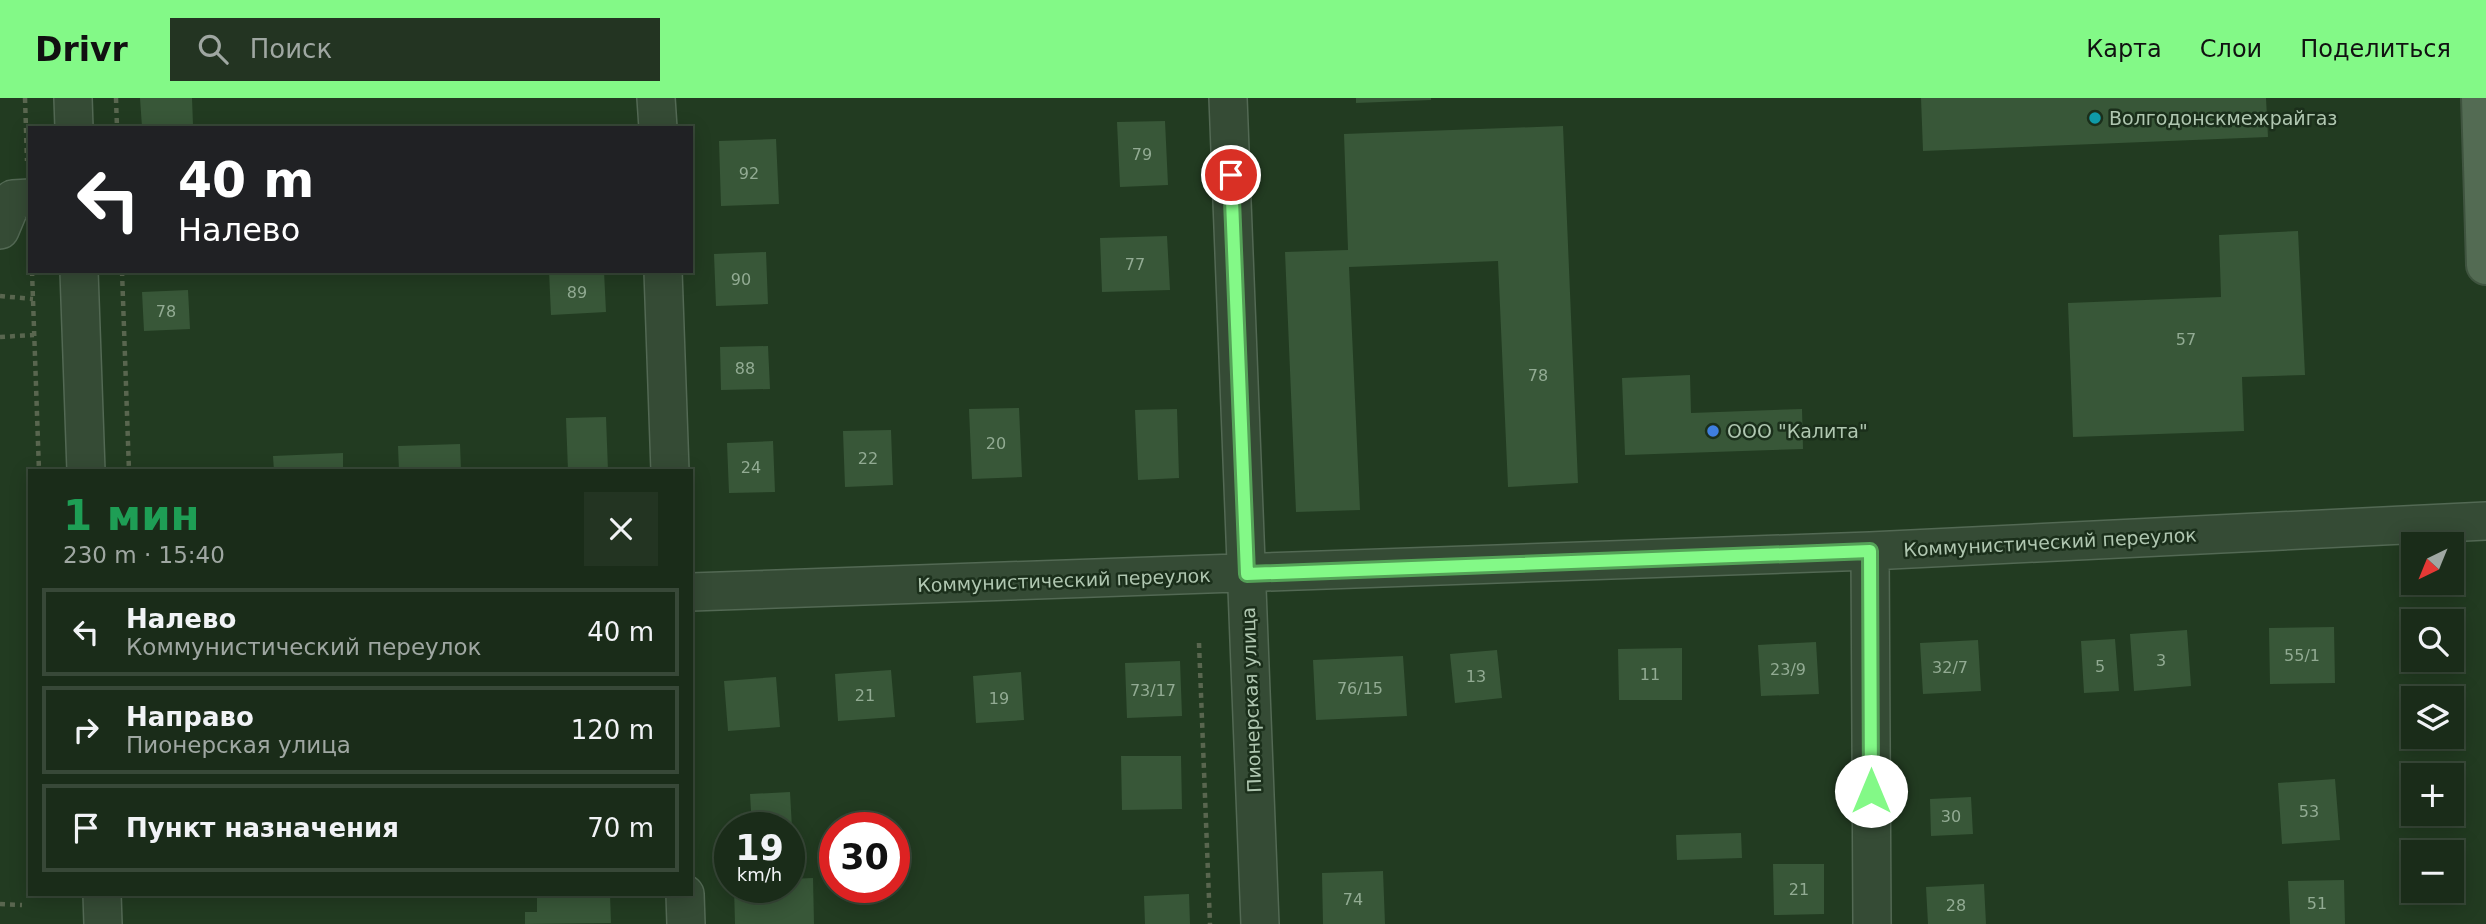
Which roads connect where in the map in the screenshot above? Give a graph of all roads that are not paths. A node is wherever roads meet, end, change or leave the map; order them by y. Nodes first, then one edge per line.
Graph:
1 (73, 98) edge
2 (656, 98) edge
3 (1228, 98) edge
4 (2481, 98) edge
5 (74, 126) edge
6 (657, 126) edge
7 (28, 198) edge
8 (0, 230) edge
9 (2486, 265) edge
10 (79, 273) edge
11 (663, 273) edge
12 (86, 469) edge
13 (670, 469) edge
14 (2486, 521) edge
15 (1870, 551) junction
16 (1247, 574) junction
17 (693, 592) edge
18 (102, 896) edge
19 (685, 896) edge
20 (103, 924) edge
21 (686, 924) edge
22 (1259, 924) edge
23 (1872, 924) edge

1 - 5 street
2 - 6 street
3 - 16 street, Пионерская улица
4 - 9 main road
7 - 8 street
10 - 12 street
11 - 13 street
14 - 15 street, Коммунистический переулок
15 - 16 street, Коммунистический переулок
15 - 23 street
16 - 17 street, Коммунистический переулок
16 - 22 street, Пионерская улица
18 - 20 street
19 - 21 street

